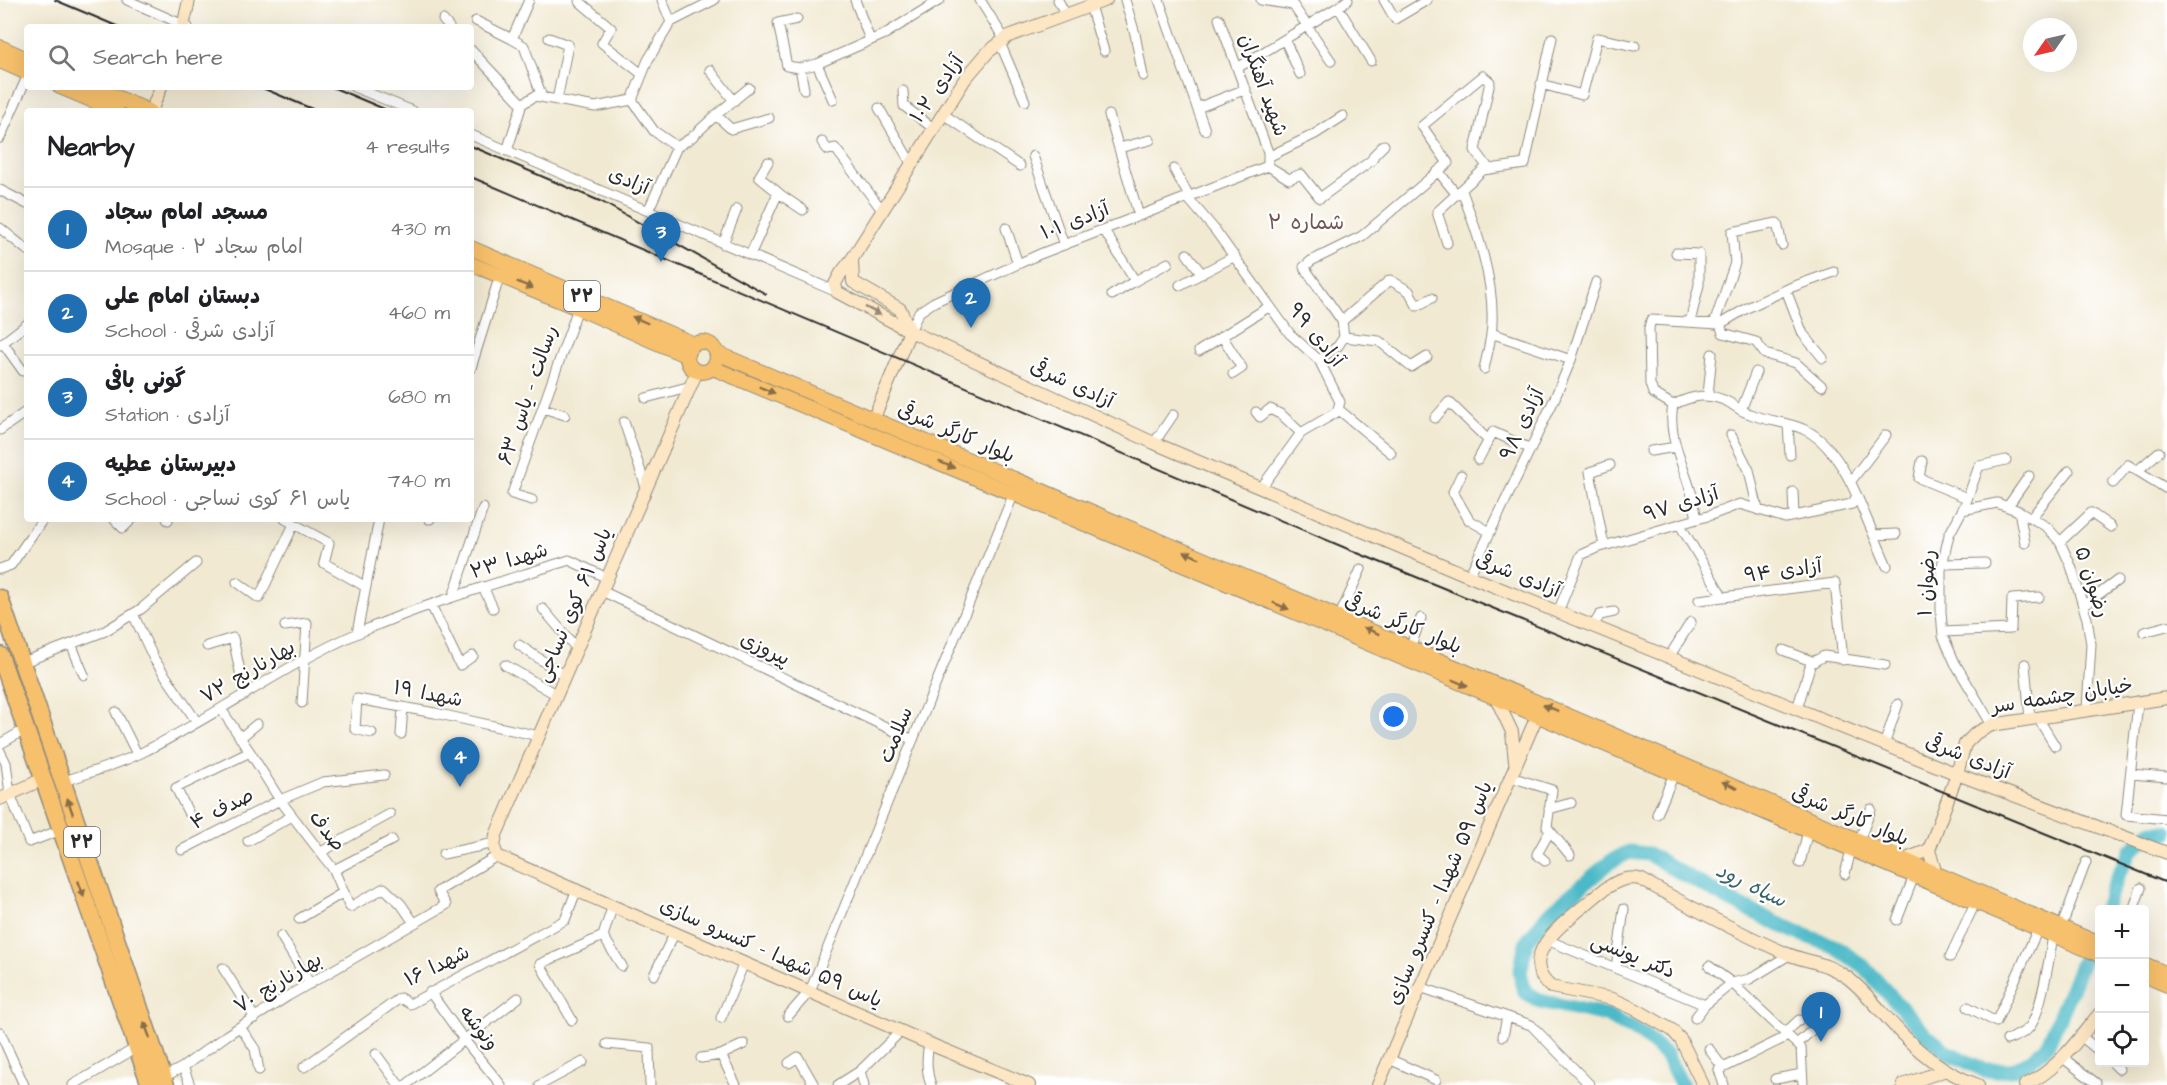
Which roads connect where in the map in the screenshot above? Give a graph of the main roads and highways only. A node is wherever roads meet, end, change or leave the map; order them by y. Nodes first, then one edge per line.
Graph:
1 (0, 47) edge
2 (24, 58) edge
3 (0, 61) edge
4 (24, 73) edge
5 (66, 90) edge
6 (100, 90) edge
7 (98, 107) edge
8 (143, 108) edge
9 (474, 249) edge
10 (474, 265) edge
11 (691, 350) junction
12 (717, 352) junction
13 (713, 368) junction
14 (1247, 585) junction
15 (0, 598) edge
16 (0, 655) edge
17 (1761, 805) junction
18 (1855, 846) junction
19 (2064, 935) junction
20 (2095, 943) edge
21 (2095, 952) edge
22 (2149, 966) edge
23 (2167, 974) edge
24 (2149, 977) edge
25 (2167, 985) edge
26 (160, 1082) edge

1 - 2 main road
3 - 4 main road
5 - 7 main road
6 - 8 main road
11 -> 9 main road, ۲۲
10 -> 11 main road
11 - 12 main road
11 - 13 main road
12 - 13 main road
14 -> 12 main road, بلوار کارگر شرقی
13 -> 14 main road, بلوار کارگر شرقی
14 -> 17 main road, بلوار کارگر شرقی
17 -> 14 main road, بلوار کارگر شرقی
26 -> 15 highway, ۲۲
16 -> 26 highway
17 - 18 main road, بلوار کارگر شرقی
17 - 18 main road, بلوار کارگر شرقی
18 - 19 main road, بلوار کارگر شرقی
18 - 19 main road, بلوار کارگر شرقی
19 - 20 main road
19 - 21 main road
22 - 23 main road
24 - 25 main road

